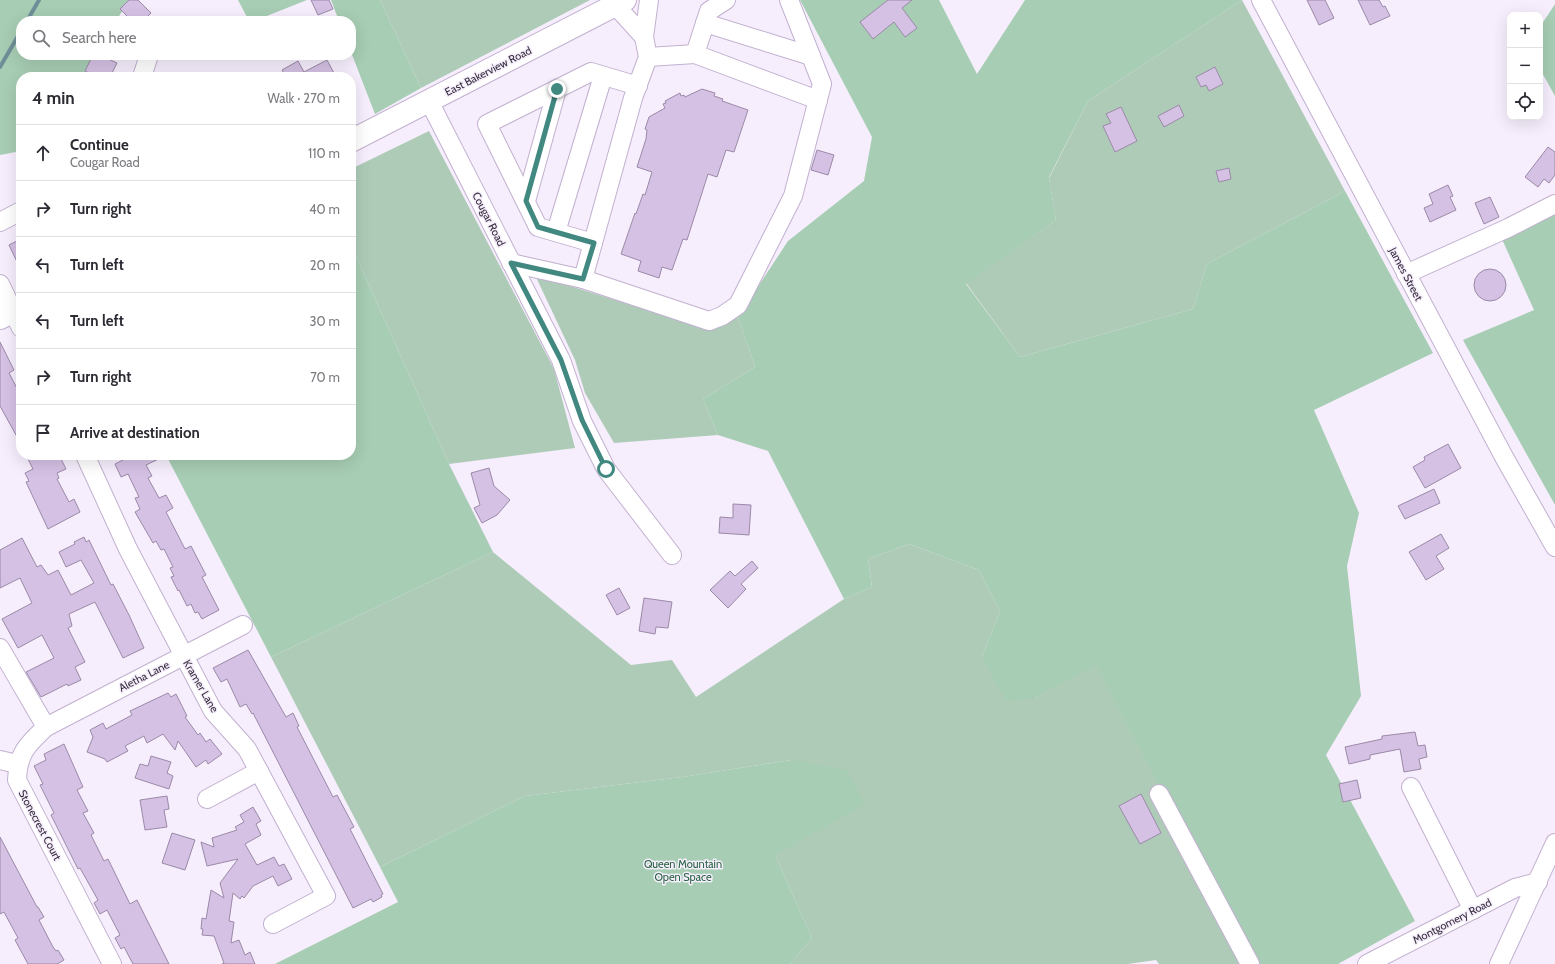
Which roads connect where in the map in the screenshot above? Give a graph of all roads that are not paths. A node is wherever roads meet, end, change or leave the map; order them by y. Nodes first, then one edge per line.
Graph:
1 (649, 0) edge
2 (726, 0) edge
3 (789, 0) edge
4 (1261, 0) edge
5 (620, 2) edge
6 (705, 23) junction
7 (644, 37) junction
8 (695, 54) junction
9 (811, 56) junction
10 (648, 57) junction
11 (147, 60) edge
12 (144, 72) edge
13 (604, 76) junction
14 (638, 86) junction
15 (557, 89) junction
16 (818, 100) junction
17 (428, 102) junction
18 (356, 138) edge
19 (526, 201) junction
20 (1555, 204) edge
21 (16, 214) edge
22 (0, 222) edge
23 (556, 232) junction
24 (594, 243) junction
25 (511, 263) junction
26 (1406, 274) junction
27 (583, 279) junction
28 (0, 284) edge
29 (14, 316) edge
30 (87, 460) edge
31 (1555, 547) edge
32 (672, 555) dead end
33 (243, 625) dead end
34 (0, 648) edge
35 (184, 656) junction
36 (46, 726) junction
37 (0, 760) edge
38 (17, 764) junction
39 (259, 771) junction
40 (1411, 787) dead end
41 (1159, 794) dead end
42 (207, 798) dead end
43 (1555, 843) edge
44 (1538, 882) junction
45 (1473, 910) junction
46 (273, 924) dead end
47 (112, 964) edge
48 (1250, 964) edge
49 (1367, 964) edge
50 (1499, 964) edge

1 - 7 street
2 - 6 street
3 - 9 street
4 - 26 street, James Street
5 - 7 street
5 - 17 main road, East Bakerview Road
6 - 8 street
6 - 9 street
7 - 10 street
8 - 10 street
8 - 16 street
9 - 16 street
10 - 14 street
11 - 12 street
13 - 14 street
13 - 15 street
13 - 23 street
14 - 24 street
15 - 19 street
15 - 19 street
16 - 27 street
17 - 18 main road, East Bakerview Road
17 - 25 street, Cougar Road
19 - 23 street
20 - 26 street
21 - 22 street
23 - 24 street
24 - 27 street
25 - 27 street
25 - 32 street, Cougar Road
26 - 31 street, James Street
28 - 29 street
30 - 35 street, Kramer Lane
33 - 35 street, Aletha Lane
34 - 36 street
35 - 36 street, Aletha Lane
35 - 39 street, Kramer Lane
36 - 38 street
37 - 38 street
38 - 47 street, Stonecrest Court
39 - 42 street
39 - 46 street, Kramer Lane
40 - 45 street
41 - 48 street
43 - 44 street
44 - 45 street, Montgomery Road
44 - 50 street
45 - 49 street, Montgomery Road

